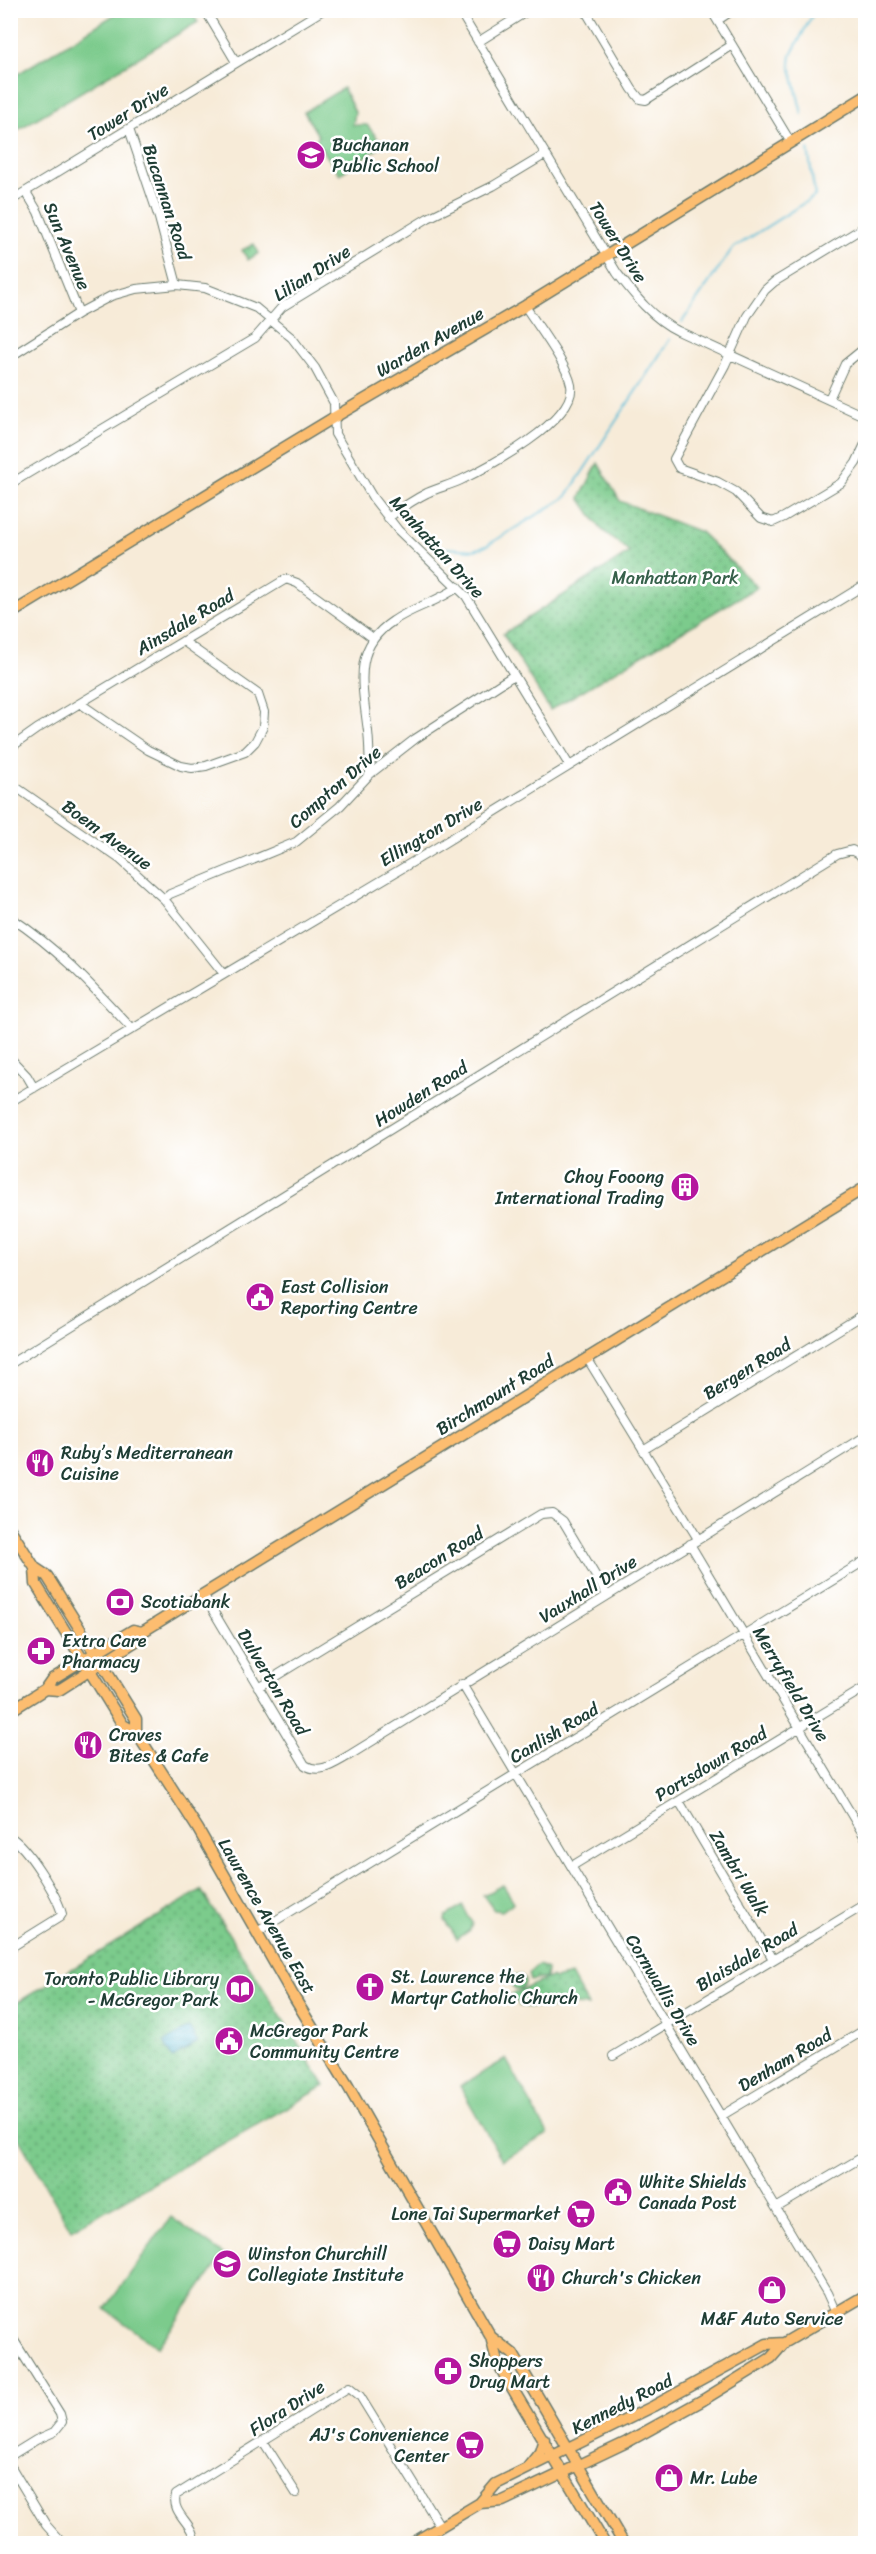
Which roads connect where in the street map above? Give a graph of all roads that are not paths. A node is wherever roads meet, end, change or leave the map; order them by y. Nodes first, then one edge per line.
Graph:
1 (205, 10) edge
2 (323, 10) edge
3 (459, 10) edge
4 (529, 10) edge
5 (585, 10) edge
6 (711, 10) edge
7 (733, 10) edge
8 (717, 20) junction
9 (478, 42) junction
10 (732, 45) junction
11 (236, 62) junction
12 (866, 96) edge
13 (129, 129) junction
14 (790, 141) junction
15 (546, 154) junction
16 (26, 192) junction
17 (10, 201) edge
18 (866, 225) edge
19 (607, 254) junction
20 (177, 285) junction
21 (525, 306) junction
22 (79, 313) junction
23 (270, 320) junction
24 (866, 346) edge
25 (729, 355) junction
26 (10, 357) edge
27 (829, 399) junction
28 (866, 417) edge
29 (333, 418) junction
30 (866, 442) edge
31 (10, 484) edge
32 (388, 518) junction
33 (866, 584) edge
34 (458, 587) junction
35 (10, 614) edge
36 (373, 638) junction
37 (183, 641) junction
38 (514, 675) junction
39 (81, 704) junction
40 (10, 748) edge
41 (569, 765) junction
42 (370, 774) junction
43 (10, 783) edge
44 (866, 863) edge
45 (164, 899) junction
46 (10, 917) edge
47 (224, 974) junction
48 (132, 1029) junction
49 (10, 1058) edge
50 (34, 1088) junction
51 (10, 1102) edge
52 (866, 1187) edge
53 (866, 1313) edge
54 (587, 1358) junction
55 (10, 1364) edge
56 (866, 1436) edge
57 (643, 1450) junction
58 (10, 1529) edge
59 (698, 1539) junction
60 (690, 1544) junction
61 (866, 1560) edge
62 (35, 1568) junction
63 (203, 1593) junction
64 (608, 1595) junction
65 (142, 1632) junction
66 (744, 1635) junction
67 (94, 1652) junction
68 (82, 1660) junction
69 (101, 1663) junction
70 (89, 1671) junction
71 (462, 1684) junction
72 (258, 1687) junction
73 (866, 1687) edge
74 (45, 1689) junction
75 (10, 1711) edge
76 (799, 1728) junction
77 (136, 1732) junction
78 (327, 1768) joint
79 (517, 1773) junction
80 (679, 1801) junction
81 (10, 1837) edge
82 (866, 1839) edge
83 (572, 1866) junction
84 (866, 1904) edge
85 (257, 1932) junction
86 (10, 1948) edge
87 (773, 1959) junction
88 (666, 2023) junction
89 (866, 2030) edge
90 (613, 2056) dead end
91 (721, 2116) junction
92 (866, 2155) edge
93 (776, 2208) junction
94 (866, 2295) edge
95 (836, 2313) junction
96 (10, 2334) edge
97 (491, 2337) junction
98 (784, 2343) junction
99 (544, 2439) junction
100 (263, 2441) junction
101 (568, 2450) junction
102 (10, 2456) edge
103 (554, 2456) junction
104 (10, 2465) edge
105 (577, 2466) junction
106 (525, 2470) junction
107 (565, 2473) junction
108 (296, 2493) dead end
109 (480, 2503) junction
110 (440, 2526) junction
111 (63, 2544) edge
112 (193, 2544) edge
113 (411, 2544) edge
114 (605, 2544) edge
115 (624, 2544) edge

1 - 11 street
2 - 11 street, Tower Drive
3 - 9 street, Tower Drive
4 - 9 street
5 - 10 street
6 - 8 street
7 - 8 street
8 - 10 street
9 - 15 street, Tower Drive
10 - 14 street
11 - 13 street, Tower Drive
12 - 14 main road, Warden Avenue
13 - 16 street, Tower Drive
13 - 20 street, Bucannan Road
14 - 19 main road, Warden Avenue
15 - 19 street, Tower Drive
15 - 23 street, Lilian Drive
16 - 17 street, Tower Drive
16 - 22 street, Sun Avenue
18 - 25 street
19 - 21 main road, Warden Avenue
19 - 25 street, Tower Drive
20 - 22 street, Manhattan Drive
20 - 23 street, Manhattan Drive
21 - 29 main road, Warden Avenue
21 - 32 street
22 - 26 street, Manhattan Drive
23 - 29 street, Manhattan Drive
23 - 31 street, Lilian Drive
24 - 27 street
25 - 27 street, Tower Drive
25 - 30 street
27 - 28 street, Tower Drive
29 - 32 street, Manhattan Drive
29 - 35 main road, Warden Avenue
32 - 34 street, Manhattan Drive
33 - 41 street, Ellington Drive
34 - 36 street
34 - 38 street, Manhattan Drive
36 - 37 street, Ainsdale Road
36 - 42 street
37 - 39 street, Ainsdale Road
37 - 39 street
38 - 41 street, Manhattan Drive
38 - 42 street, Compton Drive
39 - 40 street, Ainsdale Road
41 - 47 street, Ellington Drive
42 - 45 street, Compton Drive
43 - 45 street, Boem Avenue
44 - 55 street, Howden Road
45 - 47 street, Boem Avenue
46 - 48 street
47 - 48 street, Ellington Drive
48 - 50 street, Ellington Drive
49 - 50 street
50 - 51 street, Ellington Drive
52 - 54 main road, Birchmount Road
53 - 57 street, Bergen Road
54 - 57 street
54 - 63 main road, Birchmount Road
56 - 59 street, Vauxhall Drive
57 - 59 street
58 - 62 main road, Lawrence Avenue East
59 - 60 street, Vauxhall Drive
60 - 64 street, Vauxhall Drive
60 - 66 street, Merryfield Drive
61 - 66 street, Canlish Road
62 - 67 main road, Lawrence Avenue East
62 - 68 main road, Lawrence Avenue East
63 - 65 main road, Birchmount Road
63 - 72 street, Dulverton Road
64 - 71 street, Vauxhall Drive
64 - 72 street, Beacon Road
65 - 67 main road, Birchmount Road
65 - 69 main road, Birchmount Road
66 - 76 street, Merryfield Drive
66 - 79 street, Canlish Road
67 - 68 main road, Birchmount Road
67 - 69 main road, Lawrence Avenue East
68 - 70 main road, Lawrence Avenue East
68 - 74 main road, Birchmount Road
69 - 70 main road, Birchmount Road
69 - 77 main road, Lawrence Avenue East
70 - 74 main road, Birchmount Road
70 - 77 main road, Lawrence Avenue East
71 - 78 street, Vauxhall Drive
71 - 79 street, Cornwallis Drive
72 - 78 street, Dulverton Road
73 - 76 street, Portsdown Road
74 - 75 main road, Birchmount Road
76 - 80 street, Portsdown Road
76 - 82 street, Merryfield Drive
77 - 85 main road, Lawrence Avenue East
79 - 83 street, Cornwallis Drive
79 - 85 street, Canlish Road
80 - 83 street, Portsdown Road
80 - 87 street, Zambri Walk
81 - 86 street
83 - 88 street, Cornwallis Drive
84 - 87 street, Blaisdale Road
85 - 97 main road, Lawrence Avenue East
87 - 88 street, Blaisdale Road
88 - 90 street, Blaisdale Road
88 - 91 street, Cornwallis Drive
89 - 91 street, Denham Road
91 - 93 street, Cornwallis Drive
92 - 93 street
93 - 95 street, Cornwallis Drive
94 - 95 main road, Kennedy Road
95 - 98 main road, Kennedy Road
96 - 102 street
97 - 99 main road, Lawrence Avenue East
97 - 101 main road, Lawrence Avenue East
98 - 101 main road, Kennedy Road
98 - 105 main road, Kennedy Road
99 - 103 main road, Lawrence Avenue East
99 - 106 main road
100 - 108 street
100 - 110 street, Flora Drive
100 - 112 street, Flora Drive
101 - 103 main road, Kennedy Road
101 - 105 main road, Lawrence Avenue East
103 - 106 main road, Kennedy Road
103 - 107 main road, Lawrence Avenue East
104 - 111 street
105 - 107 main road, Kennedy Road
105 - 115 main road, Lawrence Avenue East
106 - 109 main road, Kennedy Road
107 - 109 main road, Kennedy Road
107 - 114 main road, Lawrence Avenue East
109 - 110 main road, Kennedy Road
110 - 113 main road, Kennedy Road

